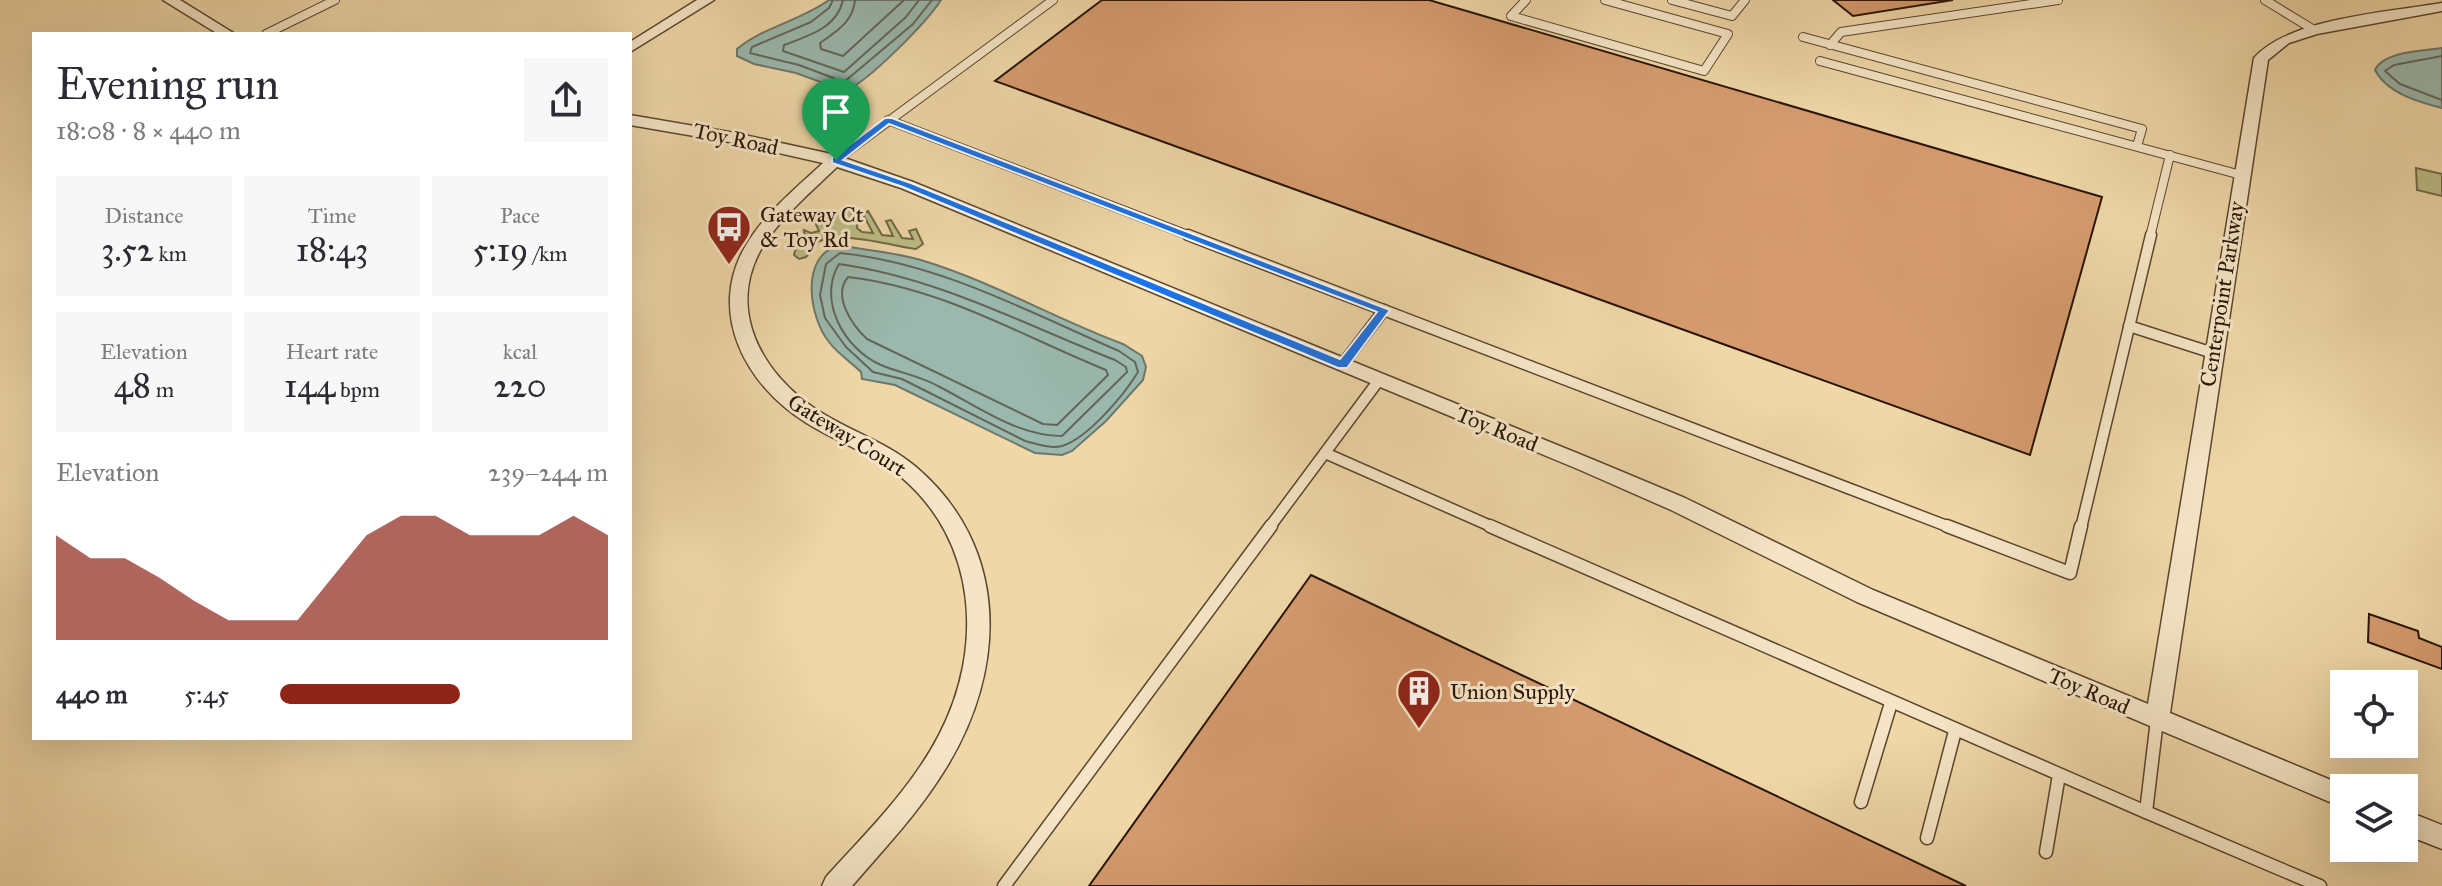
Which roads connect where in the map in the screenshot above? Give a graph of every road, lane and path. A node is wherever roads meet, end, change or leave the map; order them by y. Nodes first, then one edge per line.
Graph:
1 (170, 0) edge
2 (335, 0) edge
3 (707, 0) edge
4 (1053, 0) edge
5 (1526, 0) edge
6 (1605, 0) edge
7 (1636, 0) edge
8 (1672, 0) edge
9 (1745, 0) edge
10 (2058, 0) edge
11 (2265, 0) edge
12 (1630, 7) junction
13 (2442, 7) edge
14 (2314, 30) junction
15 (225, 32) edge
16 (270, 32) edge
17 (1803, 37) dead end
18 (1830, 45) junction
19 (632, 47) edge
20 (1820, 61) dead end
21 (632, 120) edge
22 (888, 120) junction
23 (2137, 146) junction
24 (2170, 155) junction
25 (836, 160) junction
26 (2241, 175) junction
27 (1384, 310) junction
28 (2129, 326) junction
29 (2213, 353) junction
30 (1342, 365) junction
31 (1379, 380) junction
32 (1325, 453) junction
33 (1891, 703) junction
34 (2157, 720) junction
35 (1955, 731) junction
36 (2059, 775) junction
37 (2330, 791) edge
38 (1861, 802) dead end
39 (2146, 812) junction
40 (2418, 828) edge
41 (2442, 837) edge
42 (1927, 838) dead end
43 (2046, 852) dead end
44 (835, 886) edge
45 (1004, 886) edge
46 (2320, 886) edge

1 - 15 street
2 - 16 lane
3 - 19 street
4 - 22 lane
5 - 12 lane
6 - 12 lane
7 - 12 lane
8 - 9 lane
10 - 18 lane
11 - 14 lane
13 - 14 street, Centerpoint Parkway
14 - 26 street, Centerpoint Parkway
17 - 18 lane
18 - 23 lane
20 - 23 lane
21 - 25 street, Toy Road
22 - 25 lane
22 - 27 lane
23 - 24 lane
24 - 26 lane
24 - 28 lane
25 - 30 street, Toy Road
25 - 44 street, Gateway Court
26 - 29 street, Centerpoint Parkway
27 - 28 lane
27 - 30 lane
28 - 29 lane
29 - 34 street, Centerpoint Parkway
30 - 31 street, Toy Road
31 - 32 lane
31 - 34 street, Toy Road
32 - 33 lane
32 - 45 lane
33 - 35 lane
33 - 38 lane
34 - 37 street, Toy Road
34 - 39 lane
35 - 36 lane
35 - 42 lane
36 - 39 lane
36 - 43 lane
39 - 46 lane
40 - 41 street

